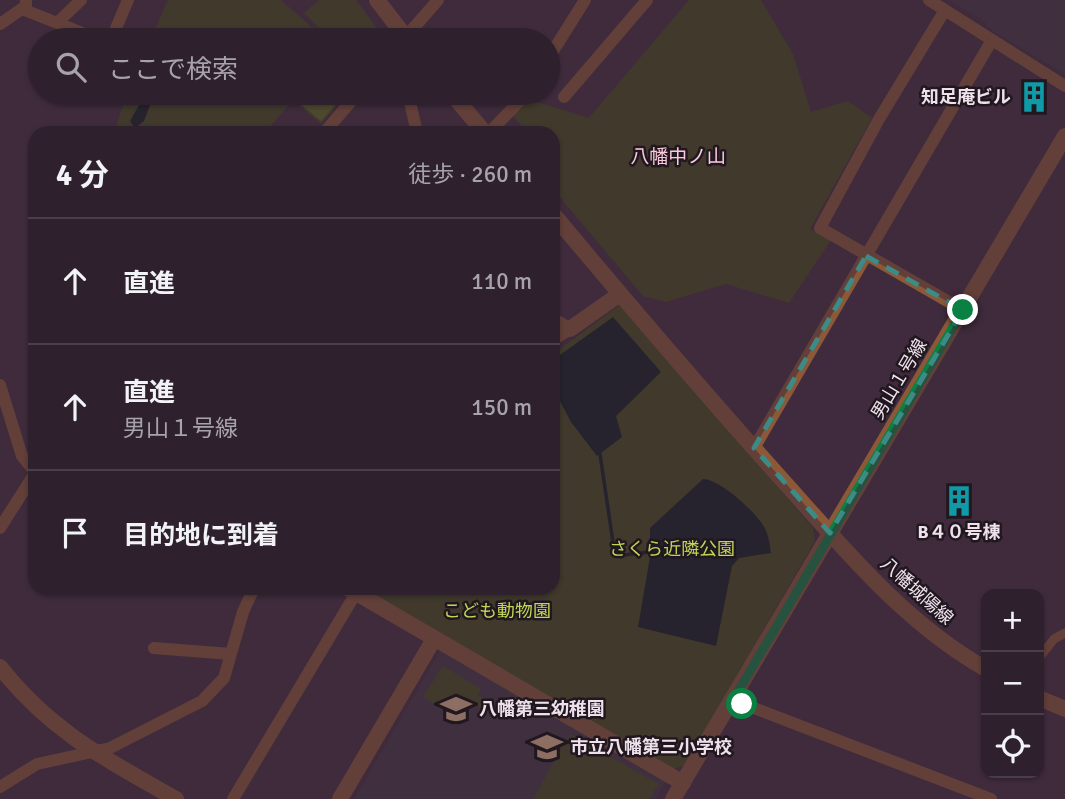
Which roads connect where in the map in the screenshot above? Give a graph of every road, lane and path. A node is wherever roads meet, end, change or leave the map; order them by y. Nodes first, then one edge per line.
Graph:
1 (80, 0) edge
2 (128, 0) edge
3 (377, 0) edge
4 (438, 0) edge
5 (585, 0) edge
6 (647, 0) edge
7 (929, 0) edge
8 (24, 4) edge
9 (945, 10) junction
10 (57, 23) junction
11 (0, 24) edge
12 (70, 28) edge
13 (116, 28) edge
14 (397, 28) edge
15 (414, 28) edge
16 (560, 40) edge
17 (992, 40) junction
18 (1065, 86) edge
19 (564, 97) dead end
20 (348, 105) edge
21 (411, 105) edge
22 (465, 105) edge
23 (513, 105) edge
24 (330, 126) edge
25 (415, 126) edge
26 (479, 126) edge
27 (490, 126) edge
28 (1065, 136) edge
29 (560, 222) edge
30 (866, 256) junction
31 (620, 293) junction
32 (963, 310) junction
33 (560, 323) edge
34 (570, 329) junction
35 (560, 335) edge
36 (0, 385) edge
37 (754, 449) junction
38 (28, 464) edge
39 (28, 484) edge
40 (0, 528) edge
41 (830, 533) junction
42 (252, 595) edge
43 (349, 595) edge
44 (360, 595) edge
45 (1065, 633) edge
46 (434, 639) junction
47 (154, 648) dead end
48 (1044, 652) edge
49 (231, 654) junction
50 (981, 666) edge
51 (0, 667) edge
52 (733, 700) junction
53 (1044, 700) edge
54 (1065, 709) edge
55 (91, 751) junction
56 (683, 783) junction
57 (0, 787) edge
58 (176, 799) edge
59 (233, 799) edge
60 (340, 799) edge
61 (673, 799) edge
62 (991, 799) edge

1 - 10 street
2 - 13 street
3 - 14 street
4 - 15 street
5 - 16 street
6 - 19 street
7 - 9 street
8 - 10 street
8 - 11 street
9 - 17 street
9 - 30 street
10 - 12 street
17 - 18 street
17 - 30 street
20 - 24 street
21 - 25 street
22 - 26 street
23 - 27 street
28 - 32 street, 男山１号線
29 - 31 street, 八幡城陽線
30 - 32 street
30 - 37 street
31 - 34 street
31 - 37 street, 八幡城陽線
32 - 41 street, 男山１号線
33 - 34 street
34 - 35 street
36 - 38 street
37 - 41 street, 八幡城陽線
39 - 40 street
41 - 50 street, 八幡城陽線
41 - 52 street, 男山１号線
42 - 49 street
43 - 59 street
44 - 46 street
45 - 48 street
46 - 56 street
46 - 60 street
47 - 49 street
49 - 55 street
51 - 55 street
52 - 56 street, 男山１号線
52 - 62 street
53 - 54 street
55 - 57 street
55 - 58 street
56 - 61 street, 男山１号線

